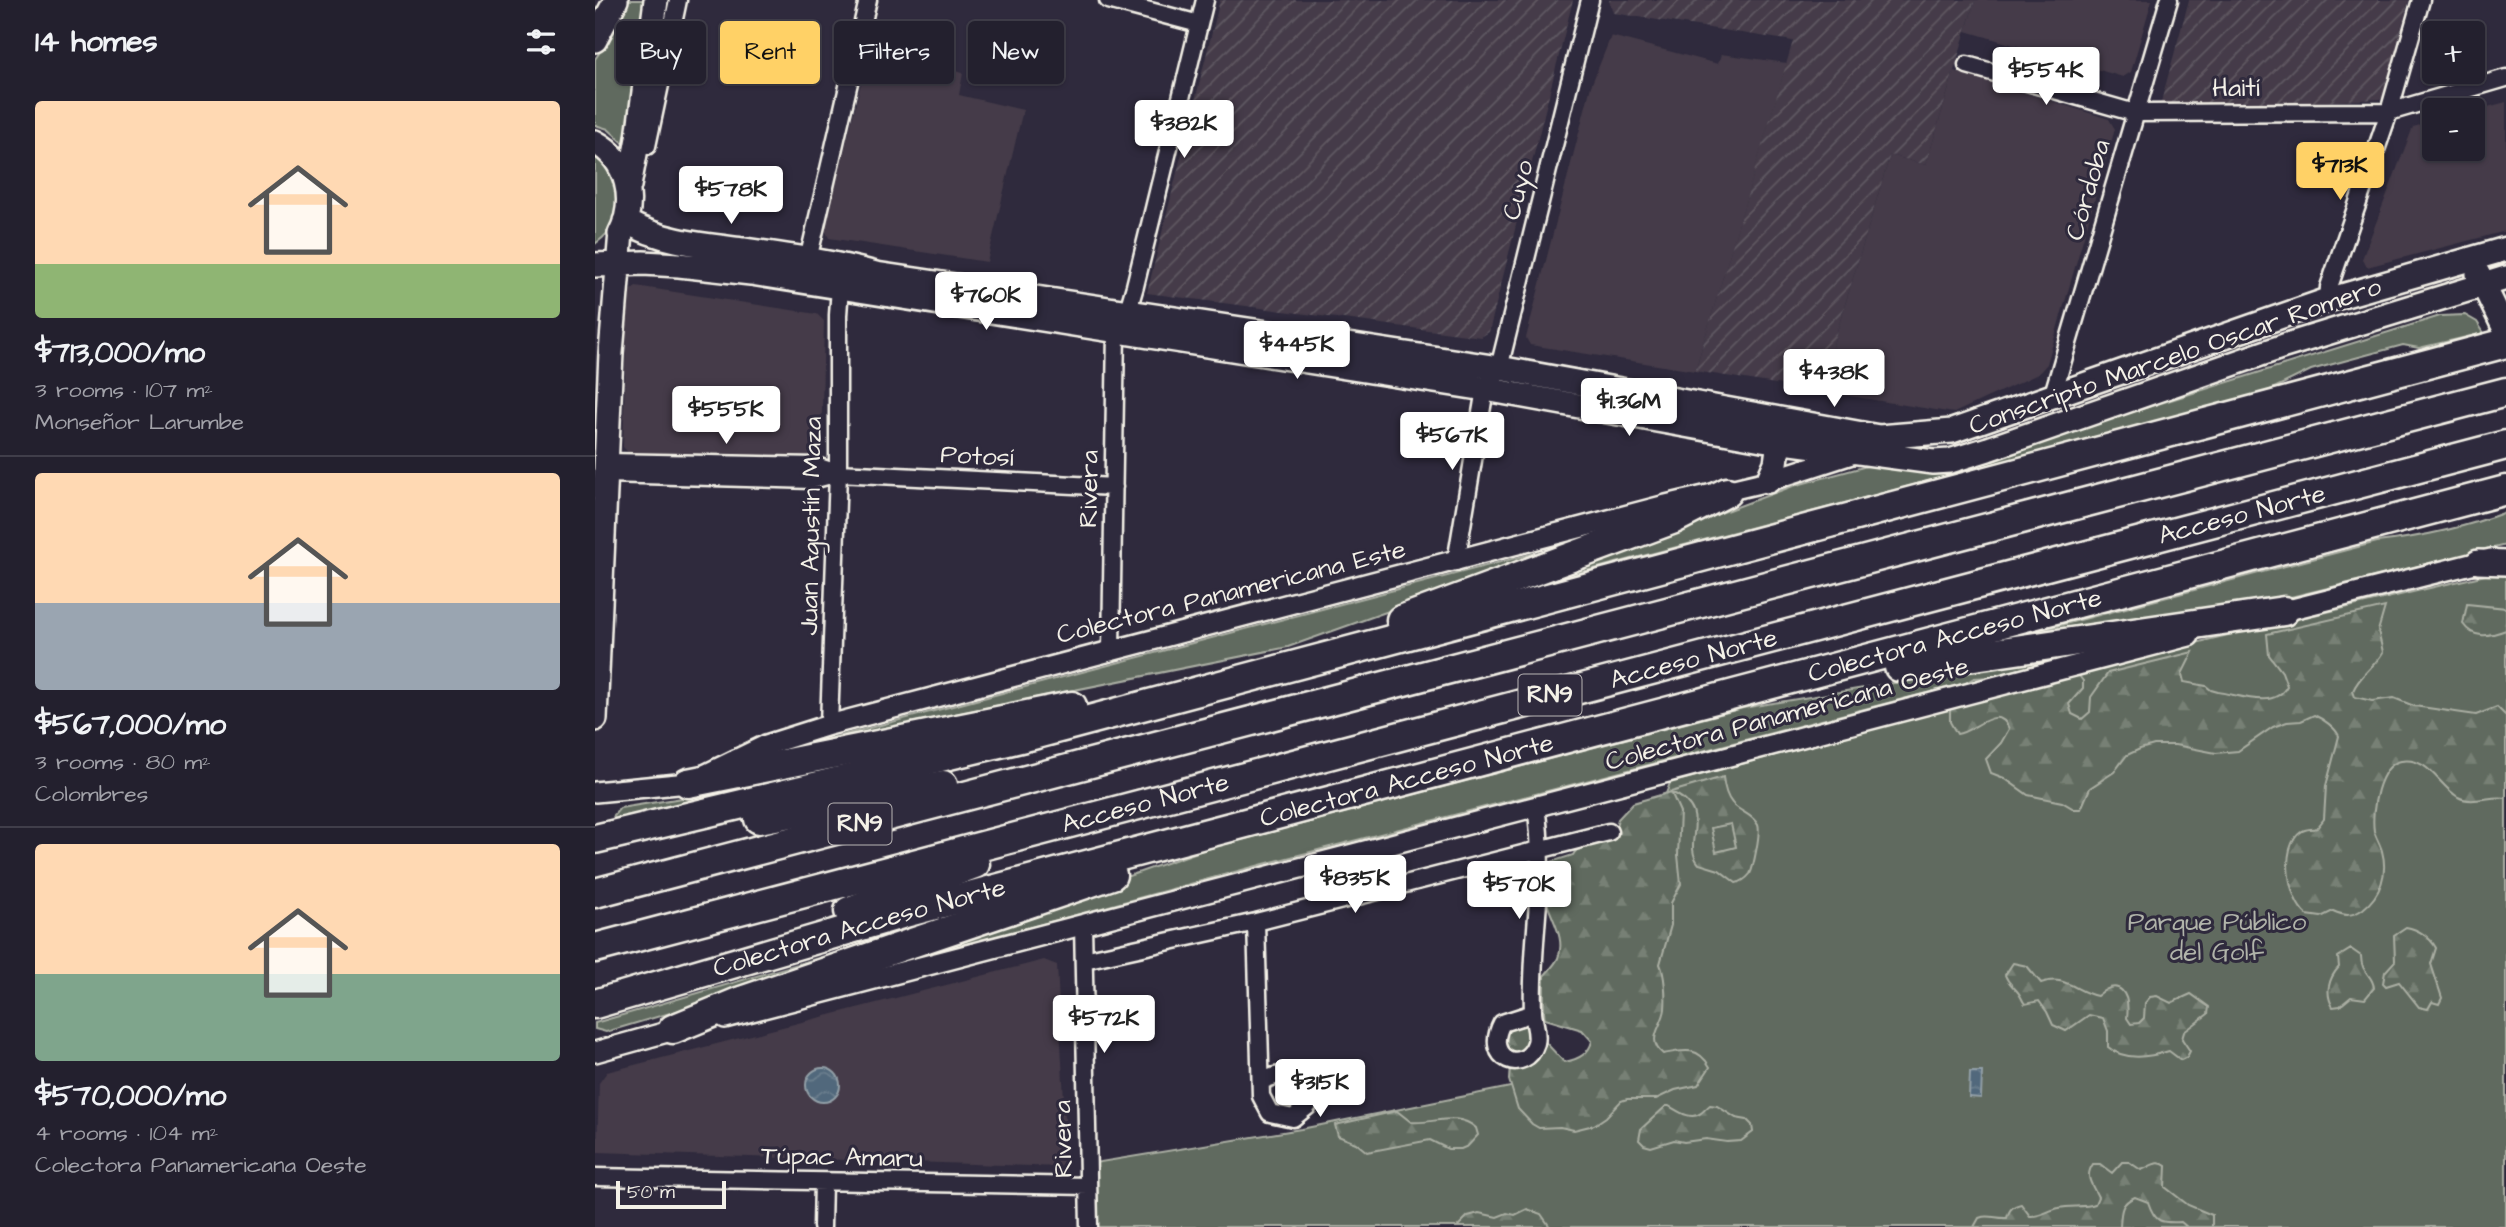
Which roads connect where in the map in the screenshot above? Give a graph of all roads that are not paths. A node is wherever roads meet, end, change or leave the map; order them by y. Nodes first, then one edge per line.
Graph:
1 (616, 0) edge
2 (656, 0) edge
3 (678, 0) edge
4 (868, 0) edge
5 (1108, 0) edge
6 (1205, 0) edge
7 (1590, 0) edge
8 (2169, 0) edge
9 (2421, 0) edge
10 (1199, 24) junction
11 (595, 40) edge
12 (1968, 65) dead end
13 (2506, 79) edge
14 (2389, 112) junction
15 (2135, 113) junction
16 (595, 142) edge
17 (629, 186) junction
18 (624, 222) junction
19 (2506, 249) edge
20 (595, 258) edge
21 (2473, 258) junction
22 (808, 260) junction
23 (606, 265) edge
24 (2506, 278) edge
25 (2482, 286) junction
26 (840, 287) junction
27 (2328, 300) junction
28 (1128, 310) junction
29 (1116, 330) junction
30 (2505, 335) edge
31 (1499, 368) junction
32 (1485, 389) junction
33 (2053, 394) junction
34 (2496, 394) edge
35 (1781, 431) junction
36 (1879, 438) junction
37 (2506, 444) edge
38 (1859, 452) junction
39 (607, 468) junction
40 (838, 473) junction
41 (1769, 481) junction
42 (1114, 486) junction
43 (2506, 490) edge
44 (1727, 492) junction
45 (2506, 555) edge
46 (1455, 562) junction
47 (2478, 562) junction
48 (2506, 563) edge
49 (2284, 611) junction
50 (1111, 650) junction
51 (1255, 676) junction
52 (1720, 698) junction
53 (595, 719) edge
54 (829, 725) junction
55 (1125, 755) junction
56 (688, 783) junction
57 (595, 792) edge
58 (1536, 807) junction
59 (1116, 810) junction
60 (1279, 814) junction
61 (1609, 832) dead end
62 (595, 839) edge
63 (1541, 850) junction
64 (595, 856) edge
65 (595, 893) edge
66 (1256, 922) junction
67 (1083, 924) junction
68 (595, 948) edge
69 (1084, 960) junction
70 (595, 988) edge
71 (595, 1004) edge
72 (1533, 1013) dead end
73 (673, 1029) junction
74 (595, 1052) edge
75 (1261, 1081) dead end
76 (595, 1177) edge
77 (823, 1182) junction
78 (1088, 1186) junction
79 (822, 1227) edge
80 (1089, 1227) edge

1 - 11 main road
2 - 17 main road
3 - 18 street
4 - 22 street
5 - 10 street
6 - 10 street
7 - 31 street, Cuyo
8 - 15 street, Córdoba
9 - 14 street
10 - 28 street
12 - 15 street, Haití
13 - 14 street, Haití
14 - 15 street, Haití
14 - 27 street
15 - 33 street, Córdoba
16 - 17 main road
17 - 18 main road
18 - 20 main road
18 - 22 main road
18 - 23 main road
19 - 21 main road, Conscripto Marcelo Oscar Romero
21 - 25 main road
21 - 27 main road, Conscripto Marcelo Oscar Romero
22 - 26 street
22 - 28 main road
23 - 26 main road
23 - 39 main road
24 - 25 main road, Conscripto Marcelo Oscar Romero
25 - 30 main road
25 - 38 main road, Conscripto Marcelo Oscar Romero
26 - 29 main road
26 - 40 street, Juan Agustín Maza
27 - 33 main road, Conscripto Marcelo Oscar Romero
28 - 29 street
28 - 31 main road
29 - 32 main road
29 - 42 street, Rivera
30 - 51 highway
31 - 32 street, Cuyo
31 - 35 main road
32 - 35 main road
32 - 46 street
33 - 36 main road, Conscripto Marcelo Oscar Romero
34 - 55 highway, Acceso Norte / RN9
35 - 36 main road, Conscripto Marcelo Oscar Romero
35 - 38 main road, Conscripto Marcelo Oscar Romero
35 - 41 main road
36 - 38 street, Colectora Panamericana Este
37 - 59 highway, Acceso Norte / RN9
38 - 41 street, Colectora Panamericana Este
39 - 40 street, Potosí
39 - 53 main road
40 - 42 street, Potosí
40 - 54 street, Juan Agustín Maza
41 - 44 street, Colectora Panamericana Este
42 - 50 street, Rivera
43 - 52 highway, Colectora Acceso Norte
44 - 46 street, Colectora Panamericana Este
44 - 51 highway
45 - 47 street, Colectora Panamericana Oeste
46 - 50 street, Colectora Panamericana Este
47 - 48 main road
47 - 49 street, Colectora Panamericana Oeste
49 - 52 highway
49 - 58 street, Colectora Panamericana Oeste
50 - 54 street, Colectora Panamericana Este
51 - 56 highway
51 - 62 highway
52 - 60 highway, Colectora Acceso Norte
54 - 56 street, Colectora Panamericana Este
55 - 64 highway
55 - 65 highway, Acceso Norte / RN9
56 - 57 street, Colectora Panamericana Este
58 - 63 street
58 - 67 street, Colectora Panamericana Oeste
59 - 68 highway, Acceso Norte / RN9
59 - 70 highway
60 - 71 highway, Colectora Acceso Norte
60 - 73 highway
61 - 63 street
63 - 66 street
63 - 72 street
66 - 69 street
66 - 75 street
67 - 69 street, Rivera
67 - 73 street, Colectora Panamericana Oeste
69 - 78 street, Rivera
73 - 74 street, Colectora Panamericana Oeste
76 - 77 street, Túpac Amaru
77 - 78 street, Túpac Amaru
77 - 79 street
78 - 80 street, Rivera

